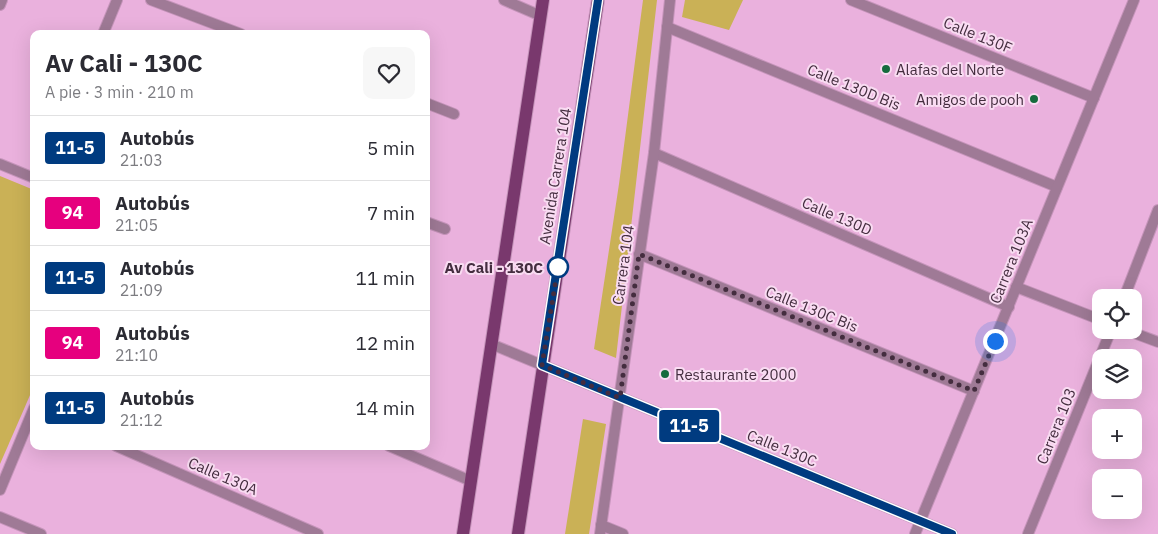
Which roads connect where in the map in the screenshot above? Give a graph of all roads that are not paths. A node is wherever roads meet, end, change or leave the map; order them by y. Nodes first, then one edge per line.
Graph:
1 (2, 0) edge
2 (117, 0) edge
3 (151, 0) edge
4 (504, 0) edge
5 (543, 0) edge
6 (598, 0) edge
7 (670, 0) edge
8 (851, 0) edge
9 (1134, 0) edge
10 (0, 5) edge
11 (541, 16) junction
12 (668, 27) junction
13 (105, 30) edge
14 (230, 30) edge
15 (1094, 98) junction
16 (430, 105) edge
17 (454, 114) dead end
18 (654, 153) junction
19 (0, 164) edge
20 (30, 176) edge
21 (1057, 187) junction
22 (1158, 210) edge
23 (430, 224) edge
24 (444, 229) dead end
25 (639, 254) junction
26 (1016, 287) junction
27 (1127, 289) edge
28 (1008, 307) junction
29 (1092, 317) edge
30 (1142, 336) edge
31 (1107, 339) edge
32 (1158, 342) edge
33 (491, 344) junction
34 (542, 365) junction
35 (974, 391) junction
36 (620, 398) junction
37 (30, 417) edge
38 (125, 450) edge
39 (398, 450) edge
40 (471, 481) junction
41 (0, 490) edge
42 (0, 517) edge
43 (920, 521) junction
44 (601, 530) edge
45 (41, 534) edge
46 (318, 534) edge
47 (463, 534) edge
48 (518, 534) edge
49 (623, 534) edge
50 (915, 534) edge
51 (952, 534) edge
52 (1028, 534) edge

1 - 10 street
2 - 13 street
3 - 14 street
4 - 11 street
5 - 11 main road
6 - 34 main road, Avenida Carrera 104
7 - 12 street, Carrera 104
8 - 15 street, Calle 130F
9 - 15 street, Carrera 103A
11 - 33 main road
12 - 18 street, Carrera 104
12 - 21 street, Calle 130D Bis
15 - 21 street, Carrera 103A
16 - 17 street
18 - 25 street, Carrera 104
18 - 28 street, Calle 130D
19 - 20 street
21 - 26 street, Carrera 103A
22 - 27 street
23 - 24 street
25 - 35 street, Calle 130C Bis
25 - 36 street, Carrera 104
26 - 28 street, Carrera 103A
26 - 29 street
28 - 35 street, Carrera 103A
30 - 32 street
31 - 52 street, Carrera 103
33 - 34 street, Calle 130C
33 - 40 main road
34 - 36 street, Calle 130C
34 - 48 main road, Avenida Carrera 104
35 - 43 street, Carrera 103A
36 - 43 street, Calle 130C
36 - 44 street, Carrera 104
37 - 41 street
38 - 46 street, Calle 130A
39 - 40 street
40 - 47 main road
42 - 45 street
43 - 50 street, Carrera 103A
43 - 51 street, Calle 130C
44 - 49 street

